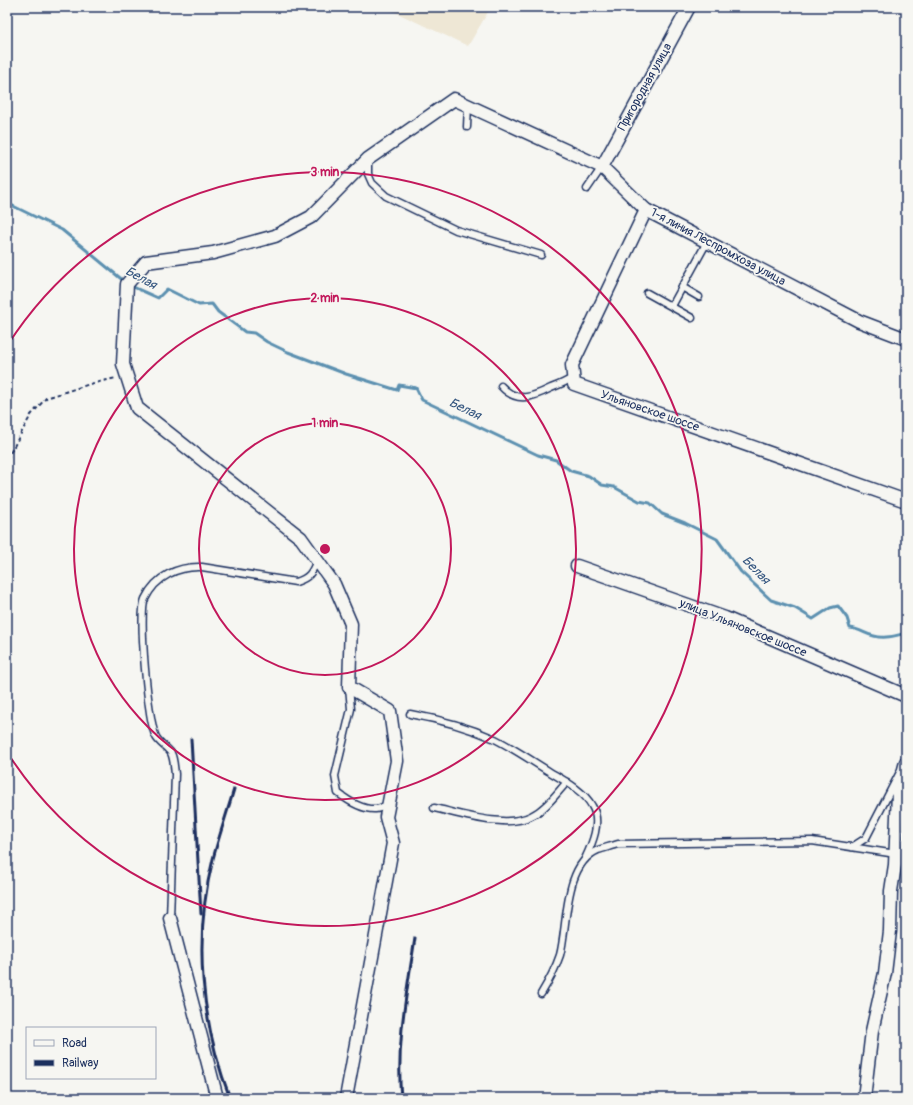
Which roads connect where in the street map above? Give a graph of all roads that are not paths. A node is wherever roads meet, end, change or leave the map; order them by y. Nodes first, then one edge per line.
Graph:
1 (689, 7) edge
2 (468, 106) junction
3 (467, 128) dead end
4 (368, 159) junction
5 (602, 167) junction
6 (587, 189) dead end
7 (646, 210) junction
8 (708, 242) junction
9 (542, 255) dead end
10 (682, 287) junction
11 (647, 293) dead end
12 (699, 296) dead end
13 (672, 306) junction
14 (692, 318) dead end
15 (906, 339) edge
16 (574, 377) junction
17 (501, 386) dead end
18 (906, 501) edge
19 (317, 560) junction
20 (577, 566) dead end
21 (349, 687) junction
22 (906, 696) edge
23 (410, 714) dead end
24 (906, 762) edge
25 (567, 782) junction
26 (388, 805) junction
27 (434, 808) dead end
28 (852, 847) junction
29 (896, 854) junction
30 (584, 860) junction
31 (170, 918) joint
32 (541, 994) dead end
33 (218, 1098) edge
34 (346, 1098) edge
35 (864, 1098) edge

1 - 5 street, Пригородная улица
2 - 3 lane
2 - 4 street, 1-я линия Леспромхоза улица
2 - 5 street, 1-я линия Леспромхоза улица
4 - 9 lane
4 - 19 street
5 - 6 lane
5 - 7 street, 1-я линия Леспромхоза улица
7 - 8 street, 1-я линия Леспромхоза улица
7 - 16 street
8 - 10 lane
8 - 15 street, 1-я линия Леспромхоза улица
10 - 12 lane
10 - 13 lane
11 - 13 lane
13 - 14 lane
16 - 17 lane
16 - 18 street, Ульяновское шоссе
19 - 21 street
19 - 31 lane
20 - 22 street, улица Ульяновское шоссе
21 - 26 street
21 - 26 lane
23 - 25 lane
24 - 28 lane
24 - 29 street
25 - 27 lane
25 - 30 lane
26 - 34 street
28 - 29 lane
28 - 30 lane
29 - 35 street
30 - 32 lane
31 - 33 street

